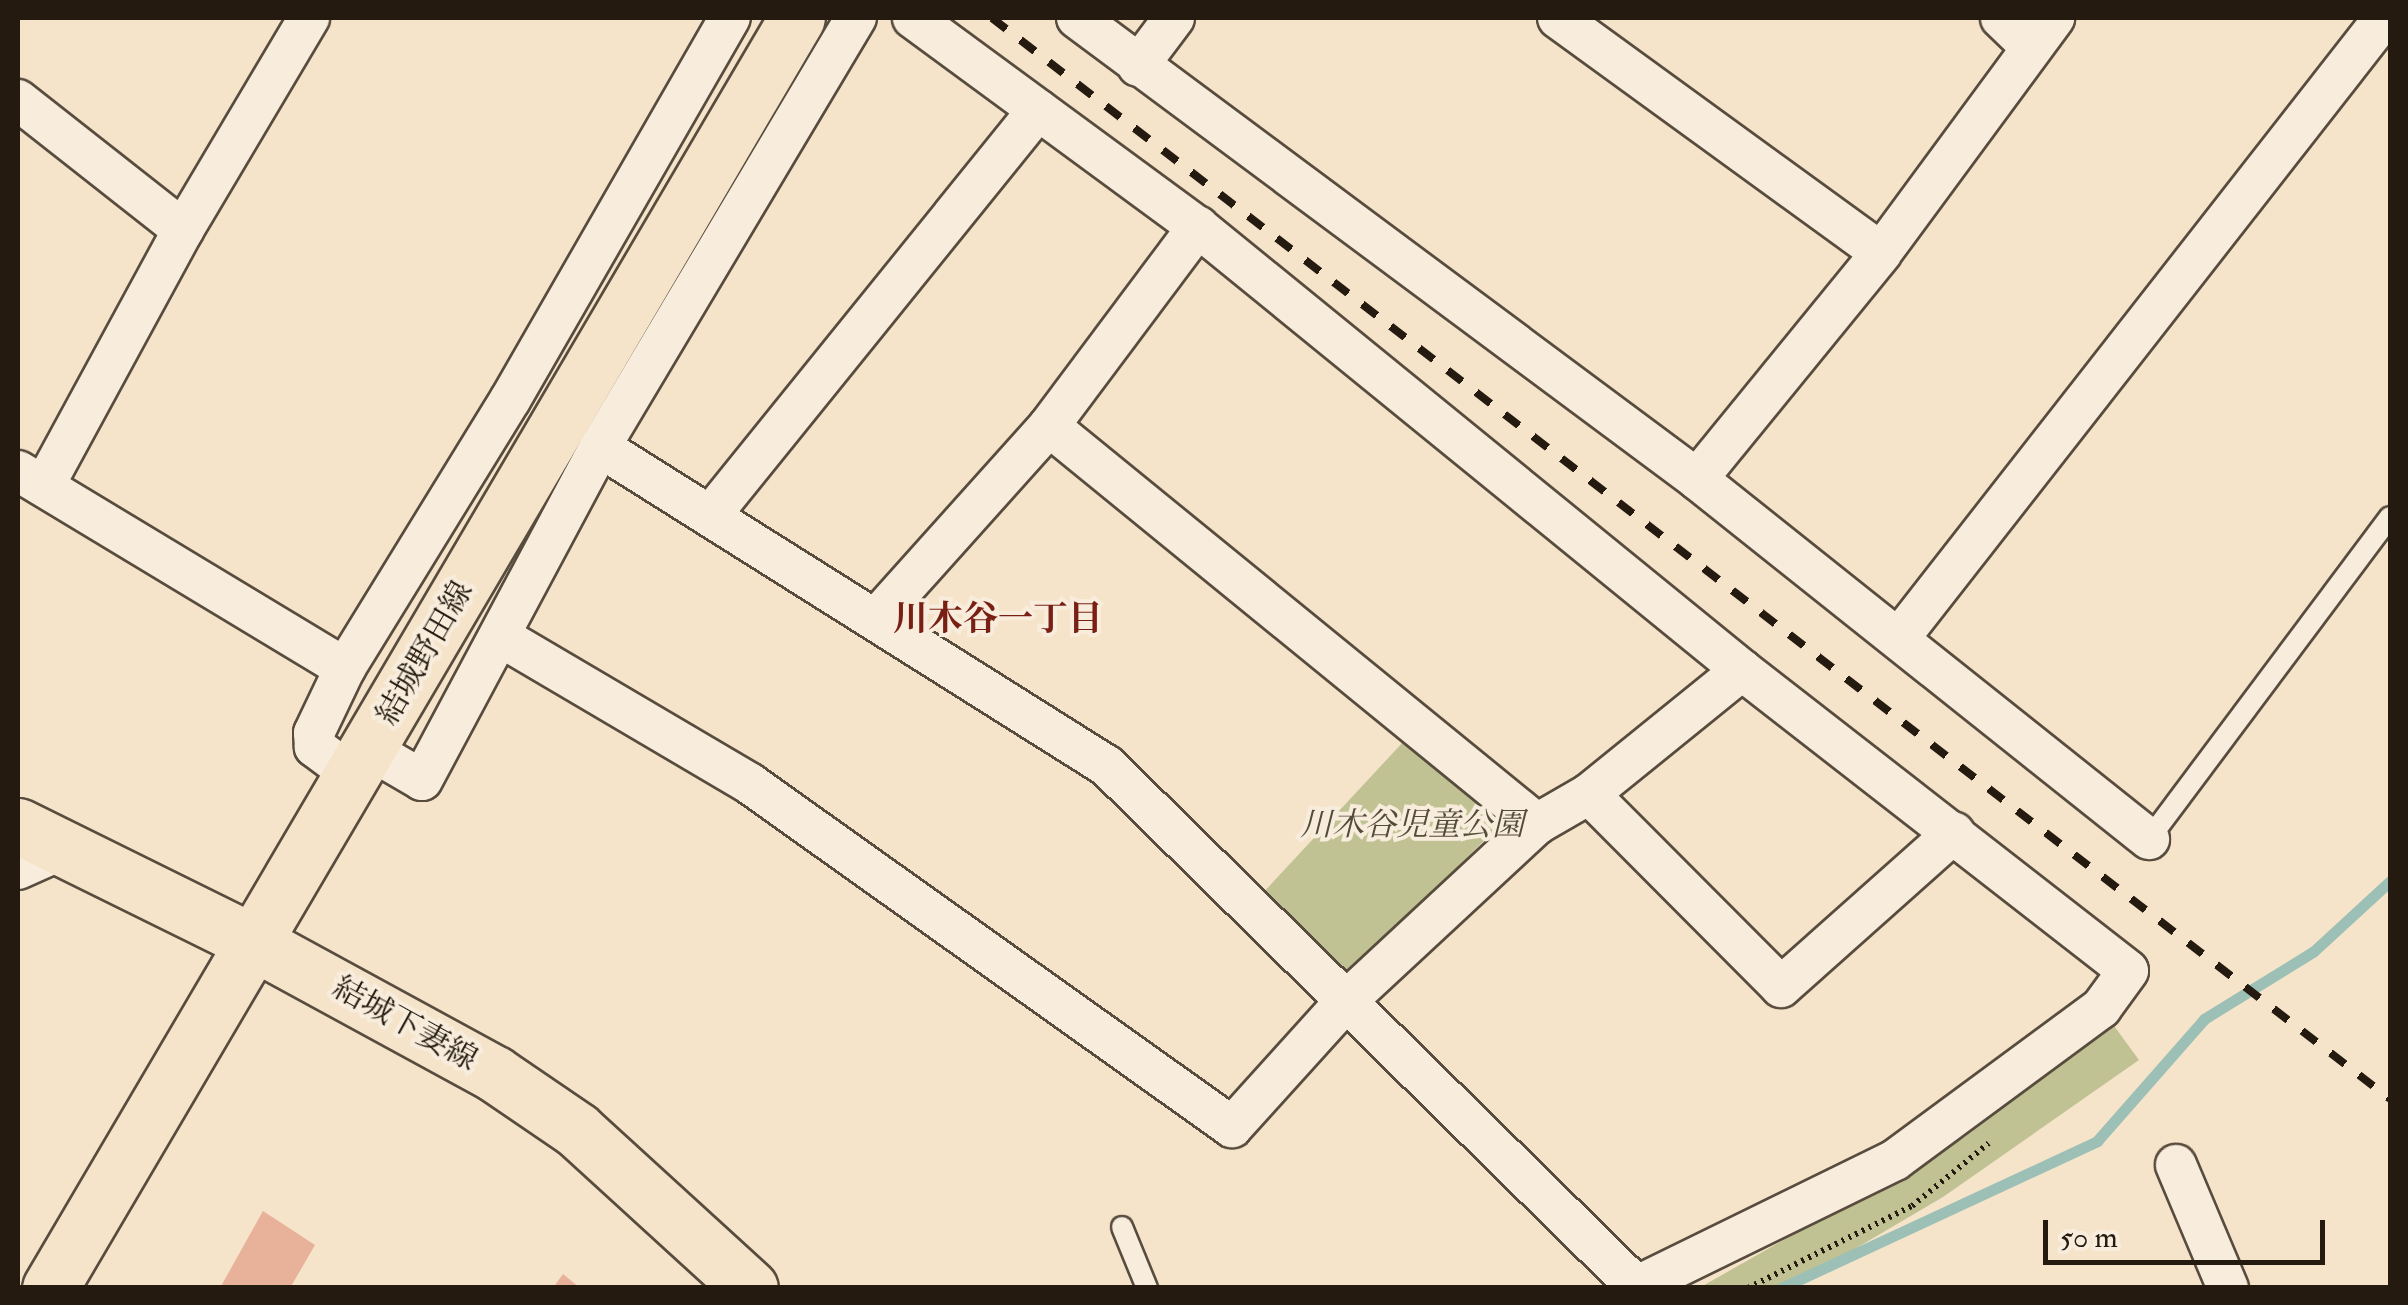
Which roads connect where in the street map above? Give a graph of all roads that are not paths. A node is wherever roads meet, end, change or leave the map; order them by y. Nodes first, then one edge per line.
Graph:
1 (309, 18) edge
2 (730, 18) edge
3 (797, 18) edge
4 (856, 18) edge
5 (913, 18) edge
6 (1077, 18) edge
7 (1174, 18) edge
8 (1558, 18) edge
9 (2001, 18) edge
10 (2384, 18) edge
11 (2042, 32) edge
12 (1138, 66) junction
13 (18, 100) edge
14 (1038, 110) junction
15 (1198, 228) junction
16 (183, 230) junction
17 (1880, 253) junction
18 (1049, 426) junction
19 (600, 446) junction
20 (31, 478) edge
21 (1697, 479) junction
22 (710, 516) junction
23 (2390, 517) edge
24 (876, 619) junction
25 (501, 637) junction
26 (1900, 637) junction
27 (346, 668) junction
28 (1742, 670) junction
29 (361, 763) junction
30 (1590, 794) junction
31 (1537, 824) junction
32 (1954, 833) junction
33 (2149, 838) joint
34 (33, 848) edge
35 (254, 943) junction
36 (1343, 1004) junction
37 (2176, 1165) dead end
38 (1122, 1227) dead end
39 (1635, 1287) edge
40 (50, 1288) edge
41 (750, 1288) edge
42 (1146, 1288) edge
43 (2228, 1288) edge

1 - 16 street
2 - 27 street
3 - 29 main road, 結城野田線
4 - 19 street
5 - 14 street
6 - 12 street
7 - 12 street
8 - 17 street
9 - 11 street
10 - 26 street
11 - 17 street
12 - 21 street
13 - 16 street
14 - 15 street
14 - 22 street
15 - 18 street
15 - 28 street
16 - 20 street
17 - 21 street
18 - 24 street
18 - 31 street
19 - 22 street
19 - 25 street
20 - 27 street
21 - 26 street
22 - 24 street
23 - 33 lane
24 - 36 street
25 - 29 street
25 - 36 street
26 - 33 street
27 - 29 street
28 - 30 street
28 - 32 street
29 - 35 main road, 結城野田線
30 - 31 street
30 - 32 street
31 - 36 street
32 - 39 street
34 - 35 main road, 結城下妻線
35 - 40 main road, 結城野田線
35 - 41 main road, 結城下妻線
36 - 39 street
37 - 43 street
38 - 42 lane

